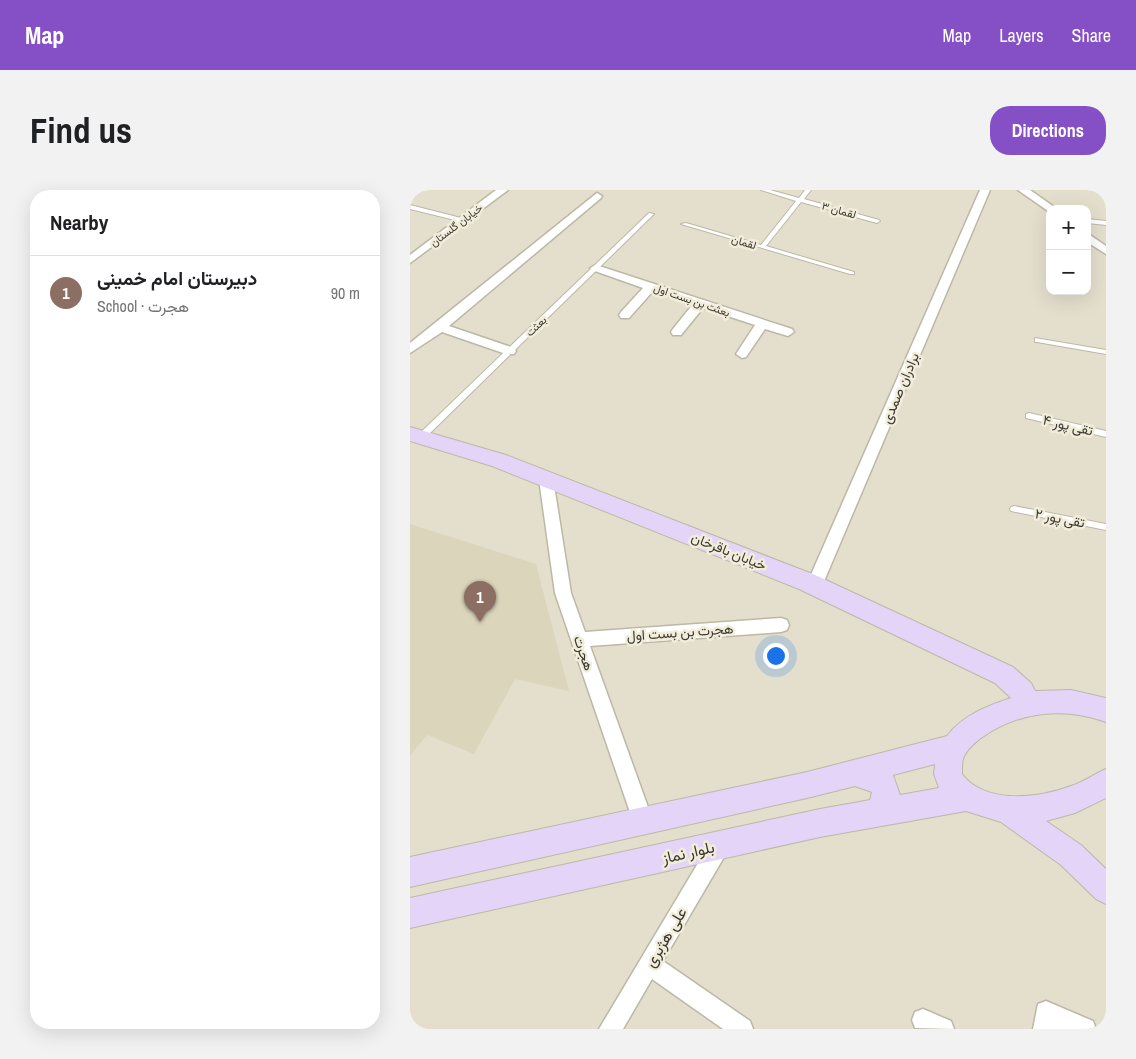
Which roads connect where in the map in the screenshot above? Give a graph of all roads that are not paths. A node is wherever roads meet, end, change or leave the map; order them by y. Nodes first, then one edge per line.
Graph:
1 (502, 190) edge
2 (764, 190) edge
3 (808, 190) edge
4 (985, 190) edge
5 (1023, 190) edge
6 (597, 196) dead end
7 (800, 199) junction
8 (1046, 205) edge
9 (410, 207) edge
10 (650, 214) dead end
11 (463, 220) junction
12 (877, 221) dead end
13 (1091, 222) edge
14 (1106, 223) edge
15 (684, 224) dead end
16 (1091, 239) edge
17 (762, 247) junction
18 (1106, 250) edge
19 (410, 260) edge
20 (596, 268) junction
21 (852, 273) dead end
22 (651, 286) junction
23 (700, 303) junction
24 (625, 315) dead end
25 (762, 324) junction
26 (440, 327) junction
27 (677, 332) dead end
28 (788, 332) dead end
29 (1037, 340) dead end
30 (410, 350) edge
31 (510, 351) junction
32 (1106, 352) edge
33 (742, 354) dead end
34 (1029, 416) dead end
35 (1106, 434) edge
36 (415, 435) edge
37 (546, 479) junction
38 (1014, 508) dead end
39 (1106, 527) edge
40 (814, 586) junction
41 (781, 625) dead end
42 (580, 640) junction
43 (1028, 704) junction
44 (1106, 710) edge
45 (956, 746) junction
46 (856, 773) junction
47 (1106, 782) edge
48 (966, 797) junction
49 (1006, 809) junction
50 (877, 813) junction
51 (643, 821) junction
52 (720, 845) junction
53 (410, 872) edge
54 (1106, 889) edge
55 (410, 914) edge
56 (649, 964) junction
57 (923, 1020) dead end
58 (610, 1029) edge
59 (742, 1029) edge
60 (943, 1029) edge
61 (1044, 1029) edge
62 (1085, 1029) edge

1 - 11 street, خیابان گلستان
2 - 7 lane, لقمان ۳
3 - 7 lane, لقمان
4 - 40 street, برادران صمدی
5 - 8 street
6 - 26 street
7 - 12 lane, لقمان ۳
7 - 17 lane, لقمان
9 - 11 lane
10 - 20 lane, بعثت
11 - 19 street, خیابان گلستان
13 - 14 lane
15 - 17 lane, لقمان
16 - 18 street
17 - 21 lane
20 - 22 street, بعثت بن بست اول
20 - 31 lane, بعثت
22 - 23 street, بعثت بن بست اول
22 - 24 street
23 - 25 street, بعثت بن بست اول
23 - 27 street
25 - 28 street, بعثت بن بست اول
25 - 33 street
26 - 30 street
26 - 31 street
29 - 32 lane
31 - 36 lane, بعثت
34 - 35 lane, تقی پور ۴
36 - 37 main road, خیابان باقرخان
37 - 40 main road, خیابان باقرخان
37 - 42 street, هجرت
38 - 39 lane, تقی پور ۲
40 - 43 main road, خیابان باقرخان
41 - 42 street, هجرت بن بست اول
42 - 51 street, هجرت
43 - 44 main road
43 - 45 main road
45 - 46 main road
45 - 48 main road
46 - 50 main road
46 - 51 main road
47 - 49 main road
48 - 49 main road
48 - 50 main road, بلوار نماز
49 - 54 main road
50 - 52 main road, بلوار نماز
51 - 53 main road
52 - 55 main road, بلوار نماز
52 - 56 street, علی هژبری
56 - 58 street, علی هژبری
56 - 59 street
57 - 60 street
61 - 62 street

